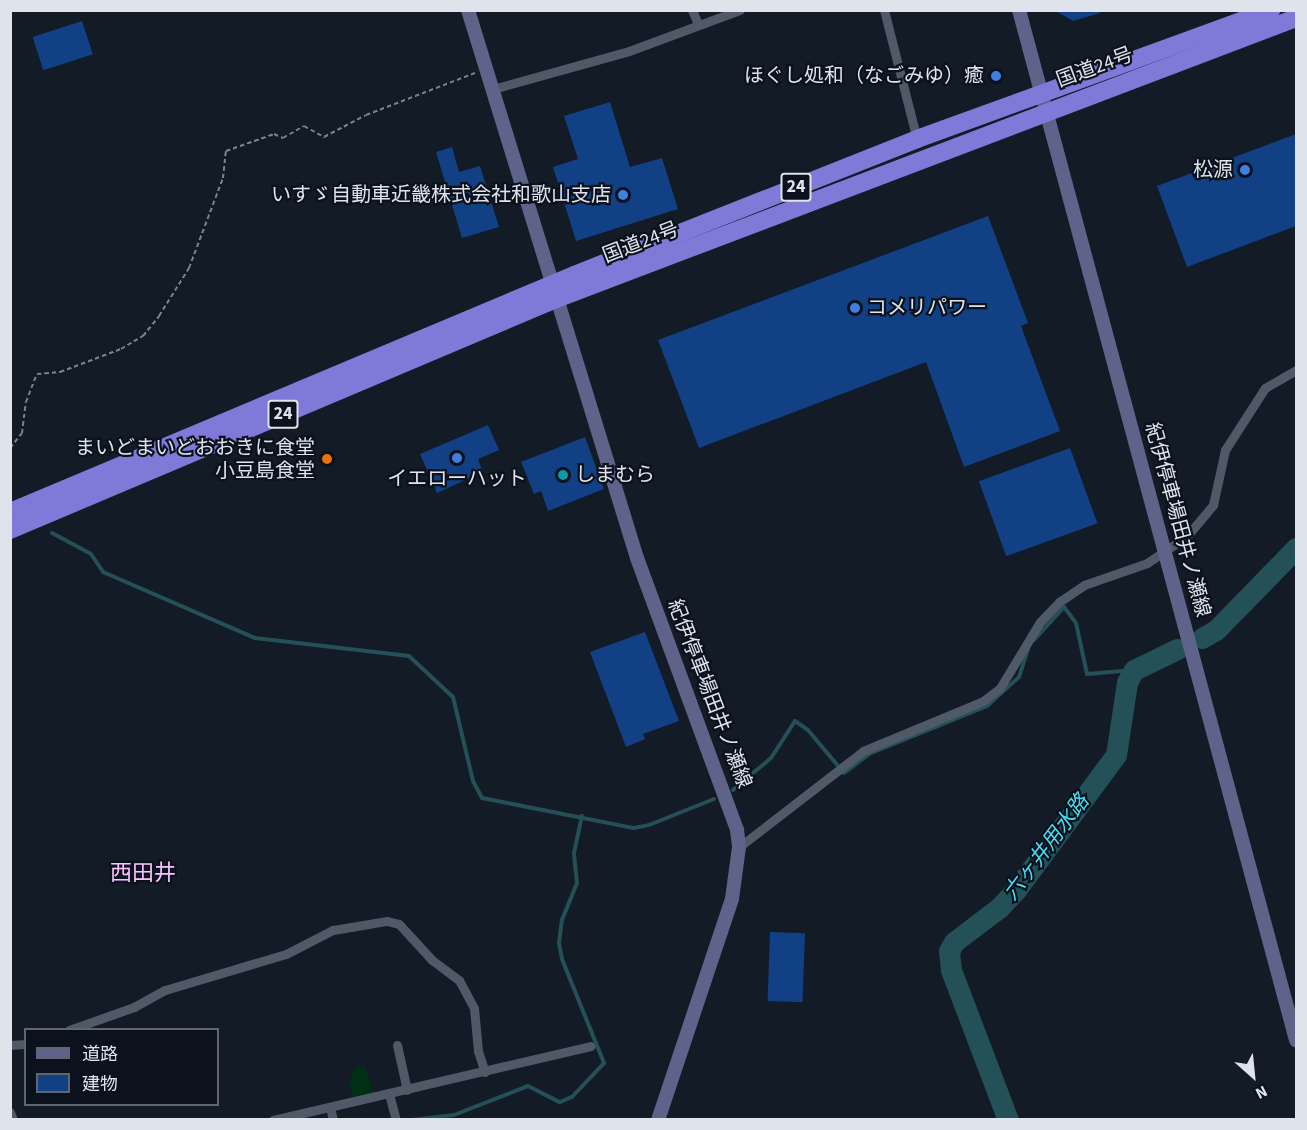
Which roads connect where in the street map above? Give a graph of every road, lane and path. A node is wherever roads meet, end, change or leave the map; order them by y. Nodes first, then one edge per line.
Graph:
1 (468, 10) edge
2 (692, 10) edge
3 (740, 10) edge
4 (884, 10) edge
5 (1019, 10) edge
6 (1271, 10) edge
7 (1296, 18) edge
8 (698, 24) junction
9 (486, 68) junction
10 (493, 89) junction
11 (1045, 102) junction
12 (917, 140) junction
13 (554, 292) junction
14 (1296, 370) edge
15 (10, 448) edge
16 (10, 512) edge
17 (10, 530) edge
18 (1165, 550) junction
19 (739, 847) junction
20 (72, 1028) edge
21 (1296, 1040) edge
22 (397, 1045) dead end
23 (591, 1046) dead end
24 (485, 1071) junction
25 (407, 1090) junction
26 (389, 1094) junction
27 (330, 1107) junction
28 (10, 1112) edge
29 (13, 1119) edge
30 (273, 1119) edge
31 (333, 1119) edge
32 (396, 1119) edge
33 (658, 1119) edge

1 - 9 main road, 紀伊停車場田井ノ瀬線
2 - 8 street
3 - 8 street
4 - 12 street
5 - 11 main road, 紀伊停車場田井ノ瀬線
6 - 11 highway, 国道24号 / 24
7 - 11 highway, 国道24号 / 24
8 - 10 street
9 - 10 main road, 紀伊停車場田井ノ瀬線
9 - 15 path
10 - 13 main road, 紀伊停車場田井ノ瀬線
11 - 12 highway, 国道24号 / 24
11 - 13 highway, 国道24号 / 24
11 - 18 main road, 紀伊停車場田井ノ瀬線
12 - 13 highway, 国道24号 / 24
13 - 16 highway, 国道24号 / 24
13 - 17 highway, 国道24号 / 24
13 - 19 main road, 紀伊停車場田井ノ瀬線
14 - 18 street
18 - 19 street
18 - 21 main road, 紀伊停車場田井ノ瀬線
19 - 33 main road, 紀伊停車場田井ノ瀬線
20 - 24 street
22 - 25 street
23 - 24 street
24 - 25 street
25 - 26 street
26 - 27 street
26 - 32 street
27 - 30 street
27 - 31 street
28 - 29 street

